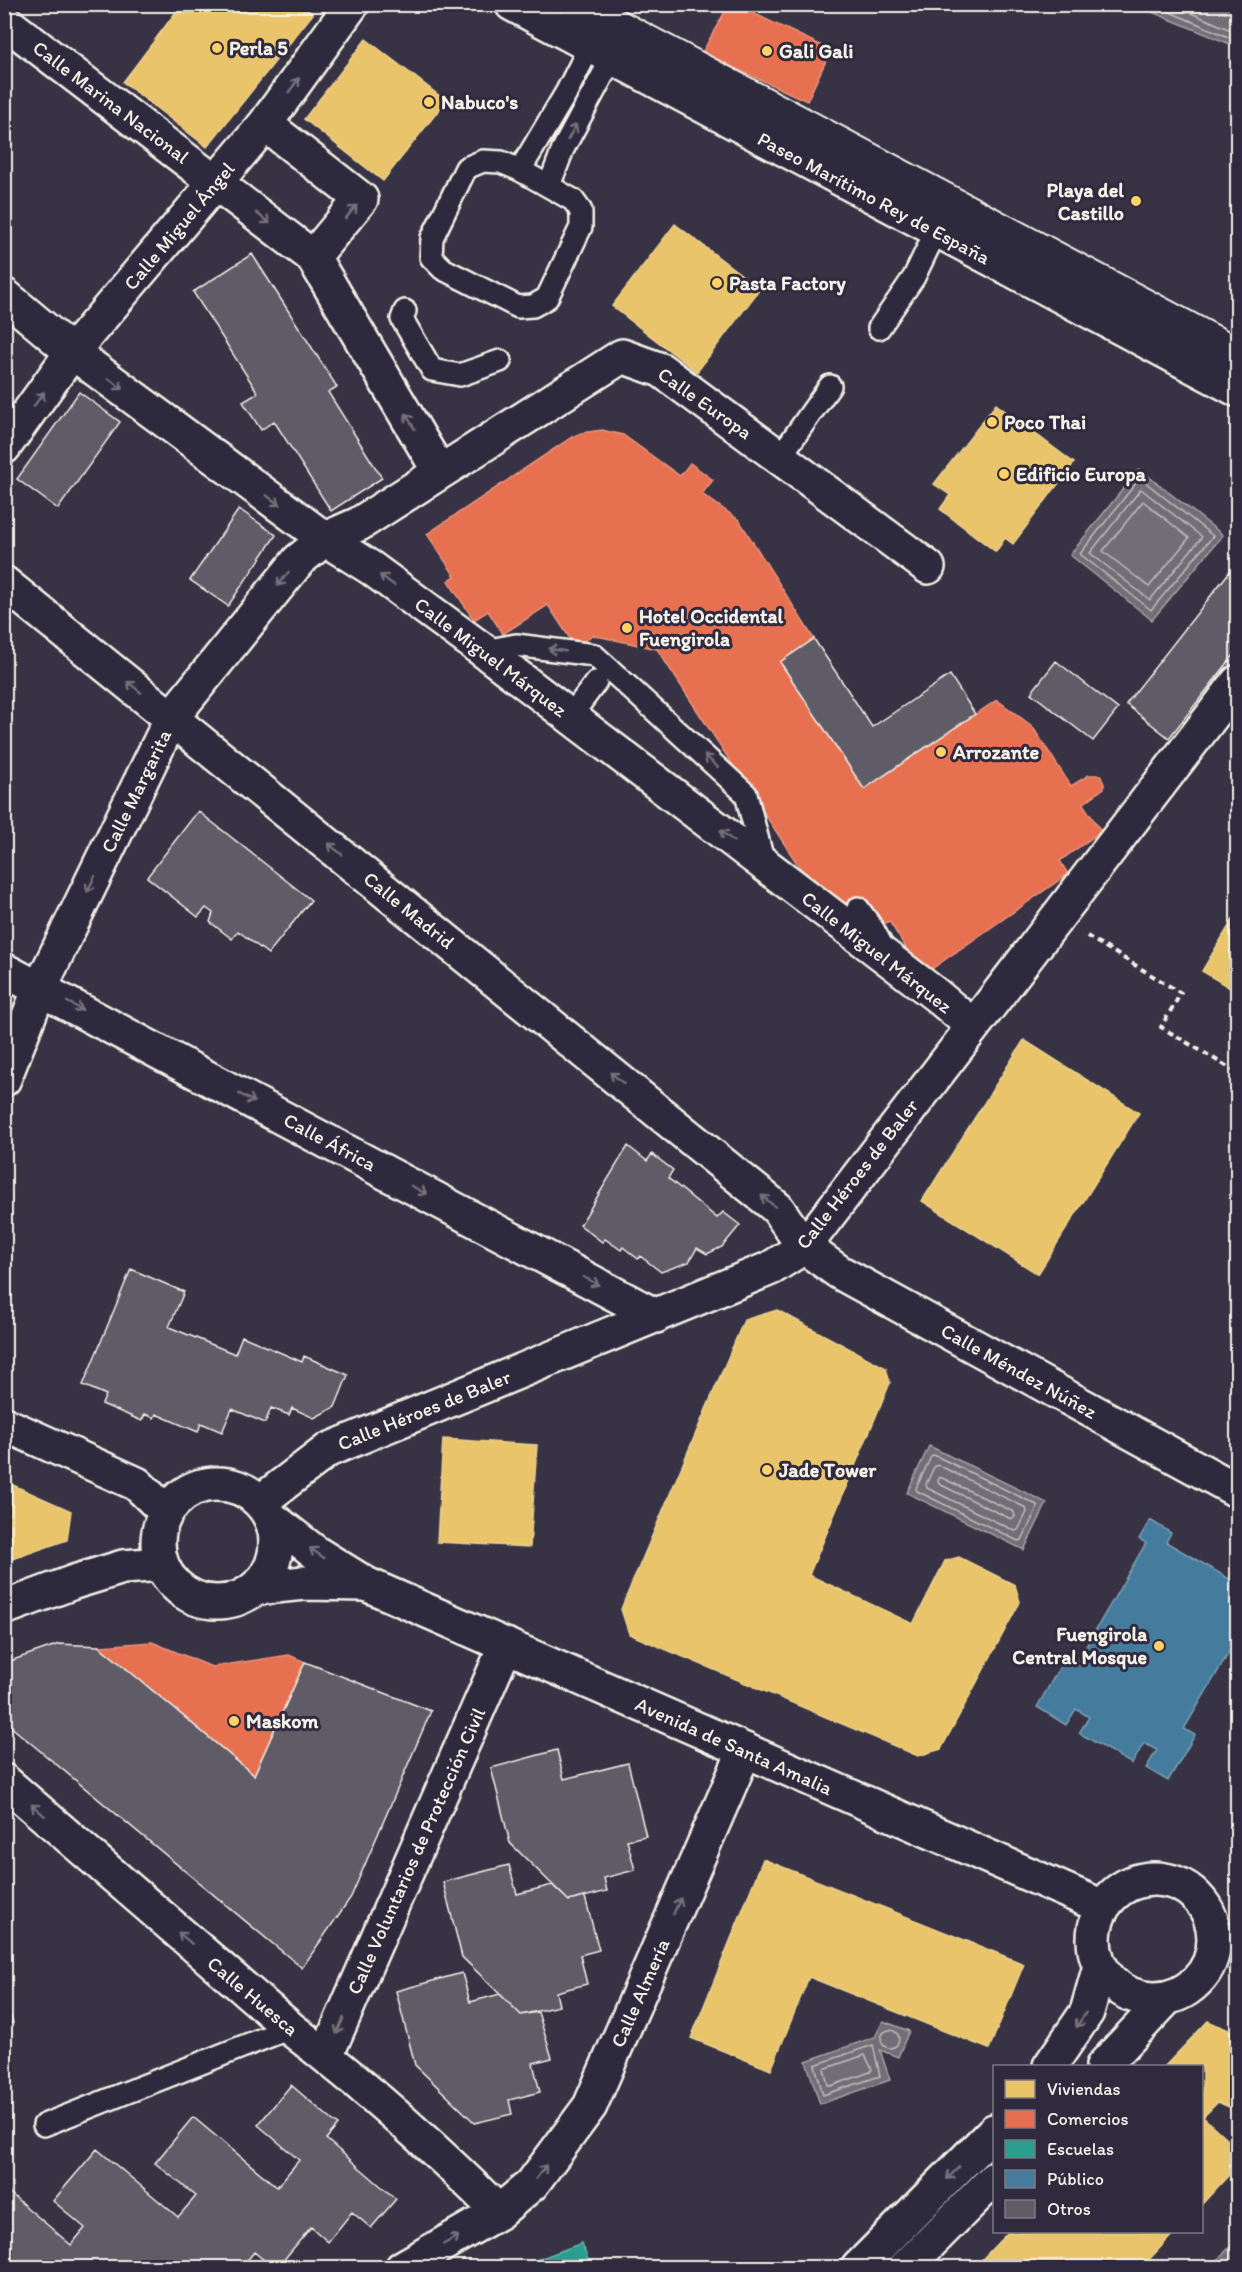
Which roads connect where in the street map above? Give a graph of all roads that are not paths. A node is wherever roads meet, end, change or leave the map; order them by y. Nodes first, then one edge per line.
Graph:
1 (352, 4) edge
2 (512, 4) edge
3 (576, 4) edge
4 (4, 21) edge
5 (601, 52) junction
6 (265, 124) junction
7 (520, 170) junction
8 (217, 182) junction
9 (549, 186) junction
10 (936, 231) junction
11 (313, 257) junction
12 (4, 295) edge
13 (405, 311) dead end
14 (879, 328) dead end
15 (72, 352) junction
16 (1238, 355) edge
17 (500, 361) dead end
18 (830, 386) dead end
19 (1238, 390) edge
20 (4, 447) edge
21 (780, 457) junction
22 (439, 471) junction
23 (325, 539) junction
24 (928, 567) dead end
25 (4, 583) edge
26 (484, 651) junction
27 (596, 682) dead end
28 (1238, 682) edge
29 (172, 717) junction
30 (570, 717) junction
31 (764, 865) junction
32 (858, 908) dead end
33 (890, 962) junction
34 (4, 970) edge
35 (40, 988) junction
36 (972, 1026) junction
37 (4, 1079) edge
38 (804, 1247) junction
39 (656, 1316) junction
40 (4, 1424) edge
41 (1238, 1491) edge
42 (265, 1509) junction
43 (166, 1512) junction
44 (162, 1564) junction
45 (366, 1584) junction
46 (256, 1588) junction
47 (4, 1608) edge
48 (506, 1645) junction
49 (745, 1750) junction
50 (4, 1782) edge
51 (1103, 1907) junction
52 (1224, 1964) edge
53 (1100, 1966) junction
54 (1167, 1998) junction
55 (290, 2028) junction
56 (326, 2056) junction
57 (1051, 2065) edge
58 (1105, 2065) edge
59 (44, 2126) dead end
60 (993, 2132) edge
61 (993, 2180) edge
62 (499, 2212) junction
63 (402, 2268) edge
64 (858, 2268) edge
65 (905, 2268) edge

6 -> 1 street, Calle Miguel Ángel
2 - 5 street, Paseo Marítimo Rey de España
3 - 16 street
4 - 8 street, Calle Marina Nacional
5 - 7 lane
9 -> 5 lane
5 - 10 street, Paseo Marítimo Rey de España
6 - 8 street, Calle Miguel Ángel
11 -> 6 street
7 - 9 lane
7 - 9 lane
8 -> 11 street
8 - 15 street, Calle Miguel Ángel
10 - 14 lane
10 - 19 street, Paseo Marítimo Rey de España
22 -> 11 street
12 - 15 street, Calle Miguel Márquez
13 - 17 lane
20 -> 15 street, Calle Miguel Ángel
15 -> 23 street, Calle Miguel Márquez
18 - 21 lane
21 - 22 street, Calle Europa
21 - 24 street, Calle Europa
22 - 23 street, Calle Europa
26 -> 23 street, Calle Miguel Márquez
23 -> 29 street, Calle Margarita
29 -> 25 street, Calle Madrid
26 - 30 street, Calle Miguel Márquez
31 -> 26 lane
27 - 30 lane
28 - 36 street, Calle Héroes de Baler
29 -> 35 street, Calle Margarita
38 -> 29 street, Calle Madrid
31 -> 30 street, Calle Miguel Márquez
31 - 33 street, Calle Miguel Márquez
32 - 33 lane
33 - 36 street, Calle Miguel Márquez
34 - 35 street, Calle África
35 - 37 street, Calle Margarita
35 -> 39 street, Calle África
36 - 38 street, Calle Héroes de Baler
38 - 39 street, Calle Héroes de Baler
38 - 41 street, Calle Méndez Núñez
39 - 42 street, Calle Héroes de Baler
40 - 43 street
42 - 43 street
45 -> 42 street, Avenida de Santa Amalia
42 - 46 street
43 - 44 street
44 - 46 street
44 - 47 street
45 - 46 street, Avenida de Santa Amalia
45 - 48 street, Avenida de Santa Amalia
48 - 49 street, Avenida de Santa Amalia
48 -> 56 street, Calle Voluntarios de Protección Civil
49 - 51 street, Avenida de Santa Amalia
62 -> 49 street, Calle Almería
55 -> 50 street, Calle Huesca
51 - 52 street
51 - 53 street
52 - 54 street
53 - 54 street
53 -> 57 street
54 - 58 street
55 - 56 street, Calle Huesca
55 - 59 lane
56 - 62 street, Calle Huesca
60 -> 64 street
61 - 65 street
63 -> 62 street, Calle Almería

